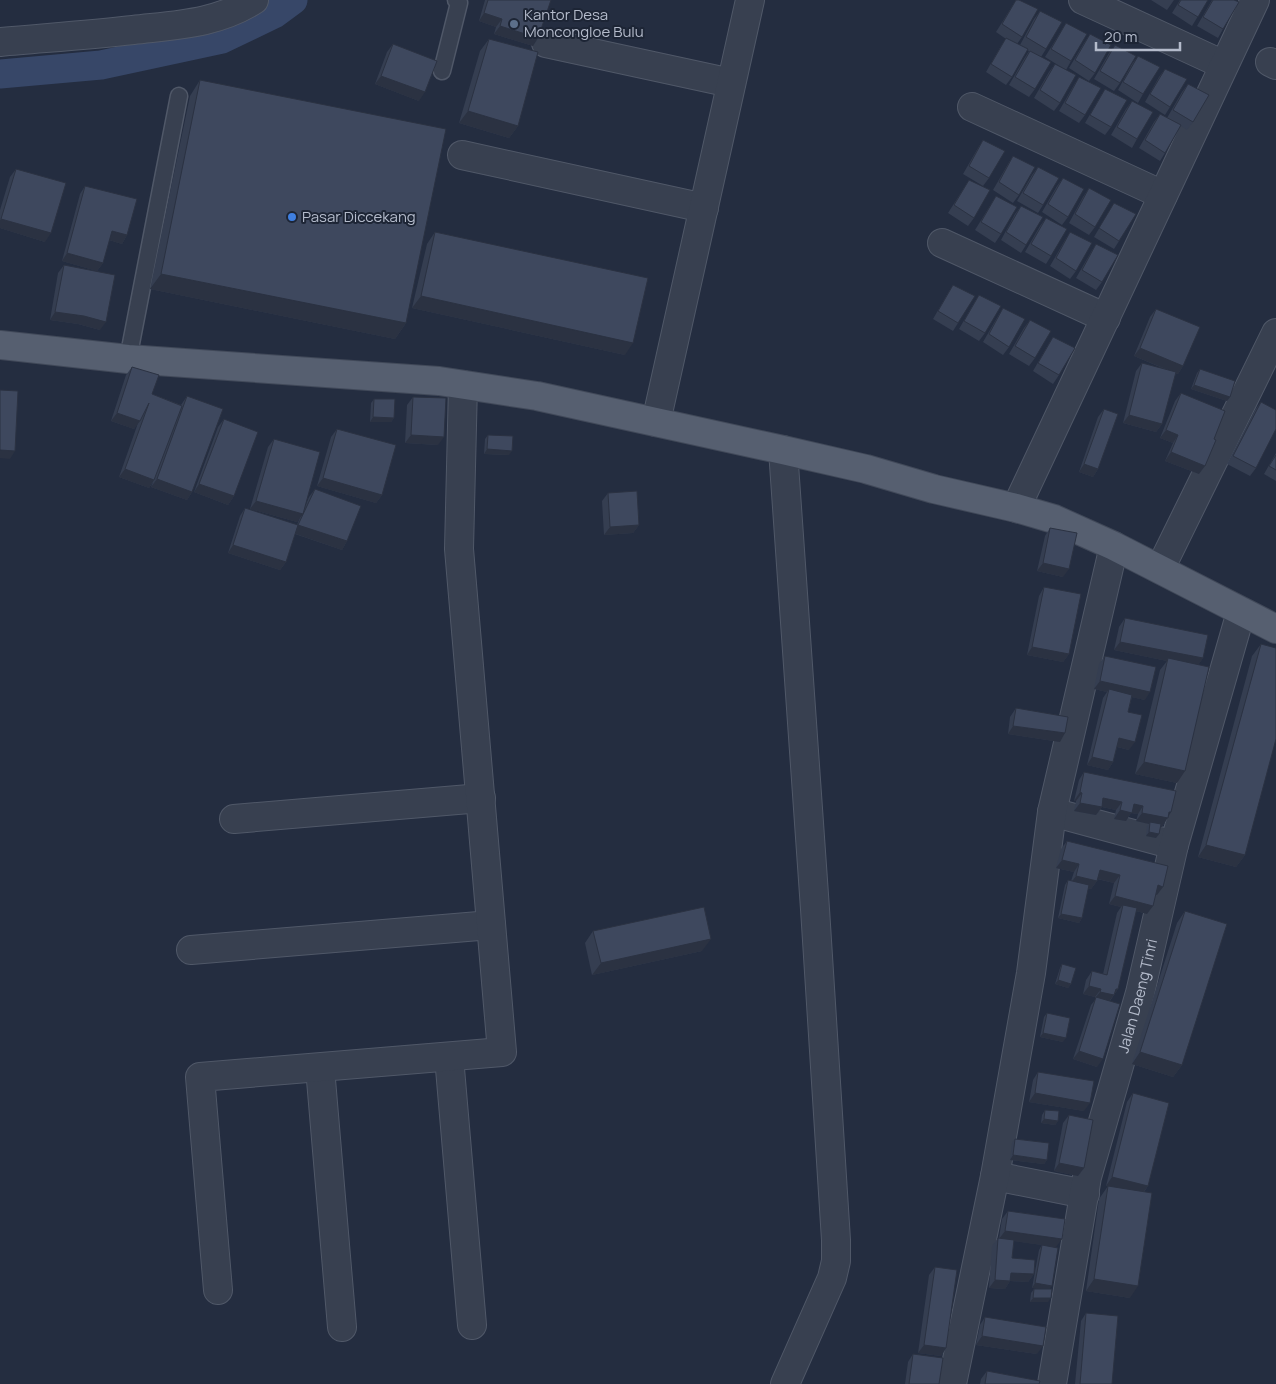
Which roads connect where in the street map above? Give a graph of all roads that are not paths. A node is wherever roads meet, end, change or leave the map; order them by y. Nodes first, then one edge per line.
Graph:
1 (254, 0) edge
2 (456, 0) edge
3 (750, 0) edge
4 (1084, 0) edge
5 (1255, 0) edge
6 (0, 42) edge
7 (546, 43) dead end
8 (1224, 65) junction
9 (442, 71) dead end
10 (731, 83) junction
11 (179, 96) dead end
12 (972, 107) dead end
13 (462, 155) dead end
14 (1163, 195) junction
15 (704, 208) junction
16 (942, 243) dead end
17 (1106, 318) junction
18 (1276, 333) edge
19 (0, 345) edge
20 (128, 358) junction
21 (463, 385) junction
22 (656, 422) junction
23 (783, 450) junction
24 (1016, 508) junction
25 (1114, 546) junction
26 (1160, 569) junction
27 (1241, 612) junction
28 (1276, 629) edge
29 (481, 798) junction
30 (1052, 812) junction
31 (234, 819) dead end
32 (1174, 845) junction
33 (491, 925) junction
34 (191, 950) dead end
35 (448, 1057) junction
36 (320, 1068) junction
37 (995, 1176) junction
38 (1085, 1194) junction
39 (218, 1290) dead end
40 (472, 1325) dead end
41 (342, 1326) dead end
42 (785, 1384) edge
43 (952, 1384) edge
44 (1052, 1384) edge

1 - 6 street
2 - 9 lane
3 - 10 street
4 - 8 street
5 - 8 street
7 - 10 street
8 - 14 street
10 - 15 street
11 - 20 lane
12 - 14 street
13 - 15 street
14 - 17 street
15 - 22 street
16 - 17 street
17 - 24 street
18 - 26 street
19 - 20 main road
20 - 21 main road
21 - 22 main road
21 - 29 street
22 - 23 main road
23 - 24 main road
23 - 42 street
24 - 25 main road
25 - 26 main road
25 - 30 street
26 - 27 main road
27 - 28 main road
27 - 32 street, Jalan Daeng Tinri
29 - 31 street
29 - 33 street
30 - 32 street
30 - 37 street
32 - 38 street, Jalan Daeng Tinri
33 - 34 street
33 - 35 street
35 - 36 street
35 - 40 street
36 - 39 street
36 - 41 street
37 - 38 street
37 - 43 street
38 - 44 street, Jalan Daeng Tinri

